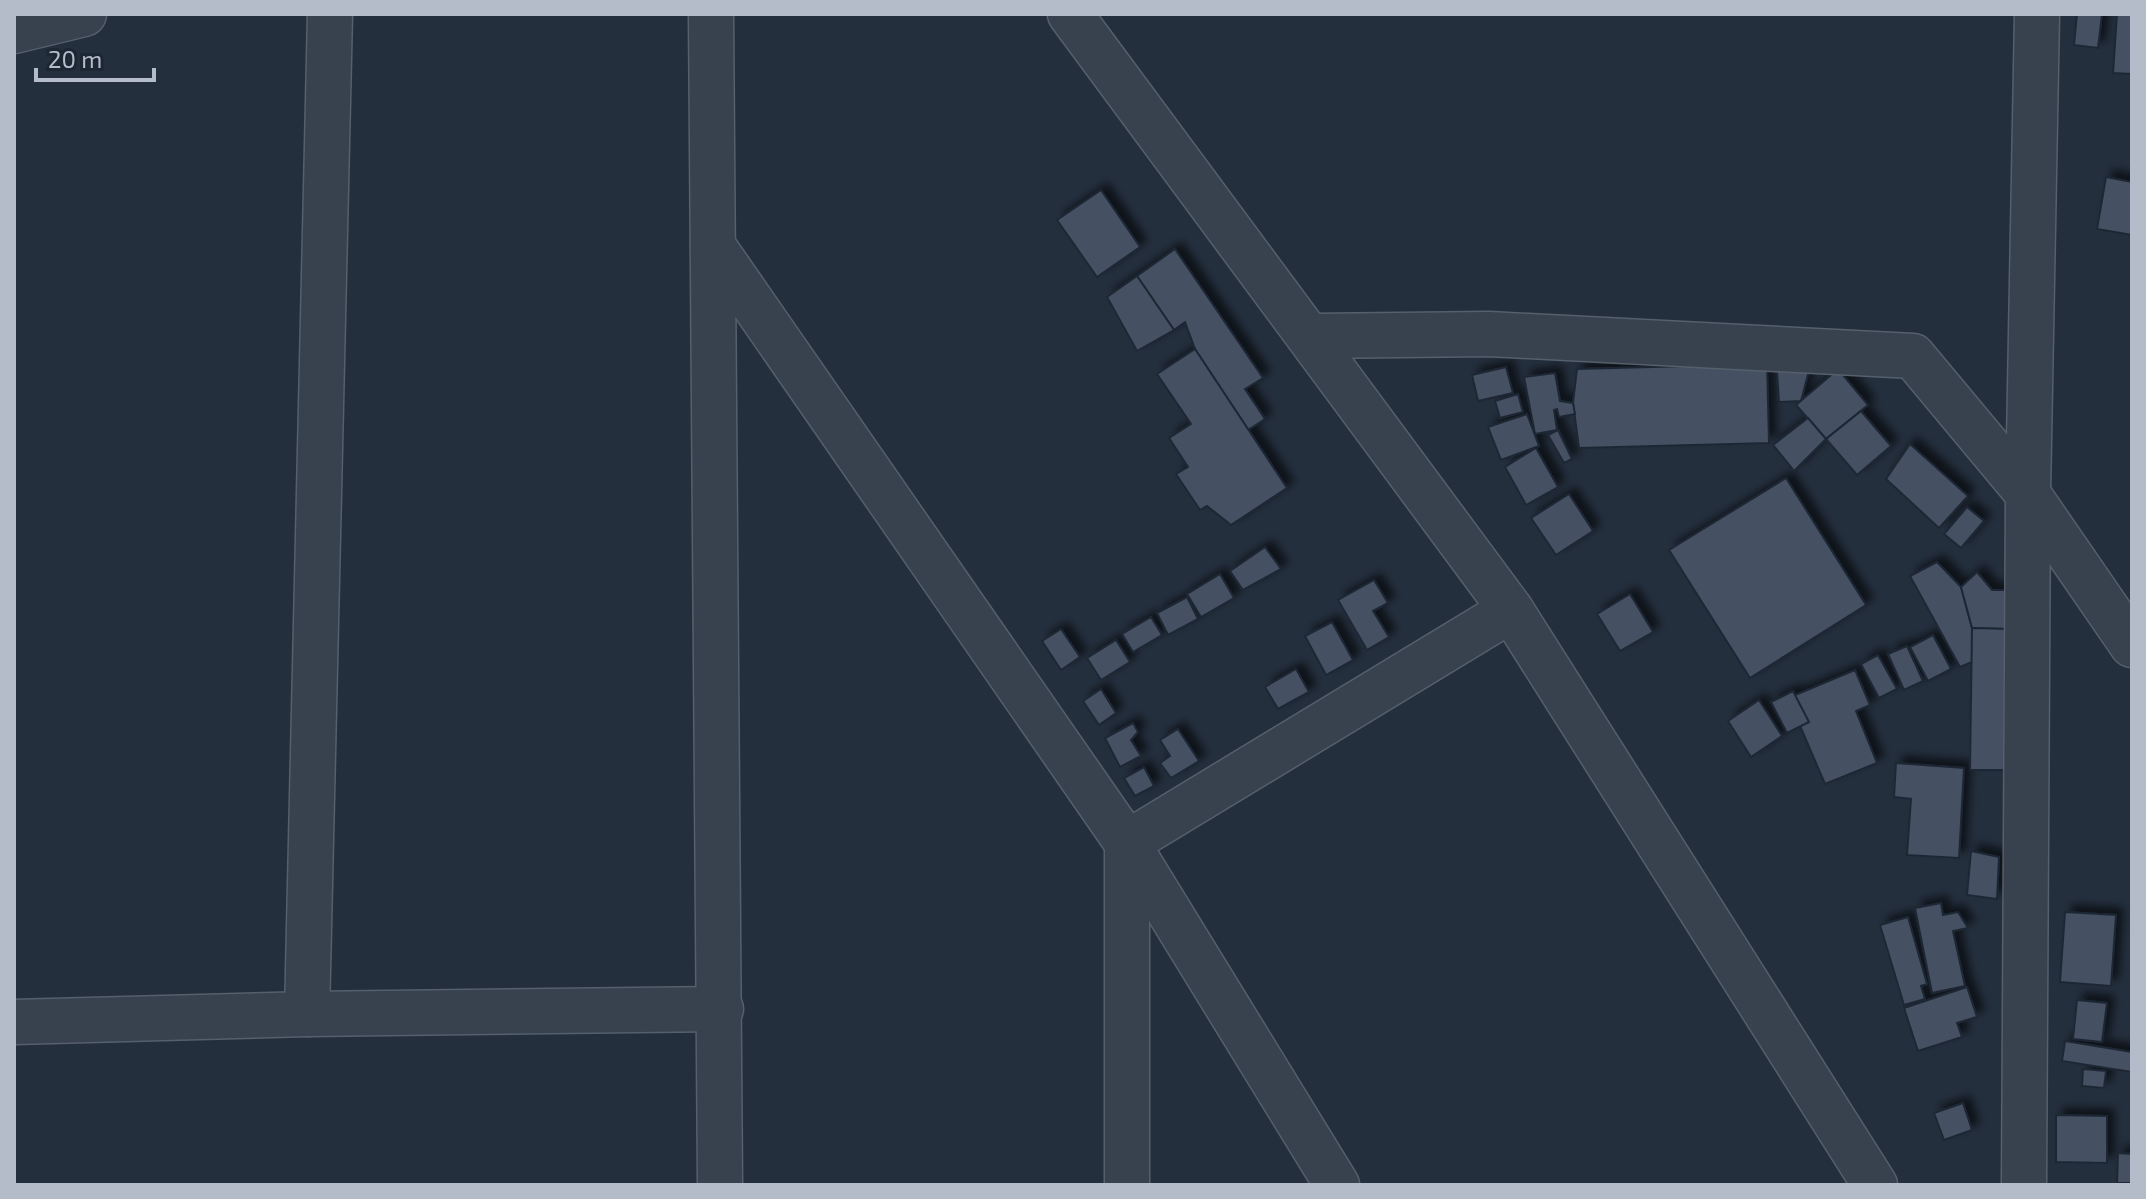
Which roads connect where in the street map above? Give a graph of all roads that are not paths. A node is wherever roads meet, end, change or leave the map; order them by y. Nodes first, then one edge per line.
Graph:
1 (84, 14) edge
2 (330, 14) edge
3 (711, 14) edge
4 (1070, 14) edge
5 (2037, 14) edge
6 (14, 31) edge
7 (713, 246) junction
8 (1312, 336) junction
9 (2028, 494) junction
10 (1511, 610) junction
11 (2132, 645) edge
12 (1127, 843) junction
13 (721, 1009) junction
14 (307, 1014) junction
15 (14, 1022) edge
16 (720, 1185) edge
17 (1127, 1185) edge
18 (1337, 1185) edge
19 (1875, 1185) edge
20 (2024, 1185) edge

1 - 6 street
2 - 14 street
3 - 7 street
4 - 8 street
5 - 9 street
7 - 12 street
7 - 13 street
8 - 9 street
8 - 10 street
9 - 11 street
9 - 20 street
10 - 12 street
10 - 19 street
12 - 17 street
12 - 18 street
13 - 14 street
13 - 16 street
14 - 15 street

